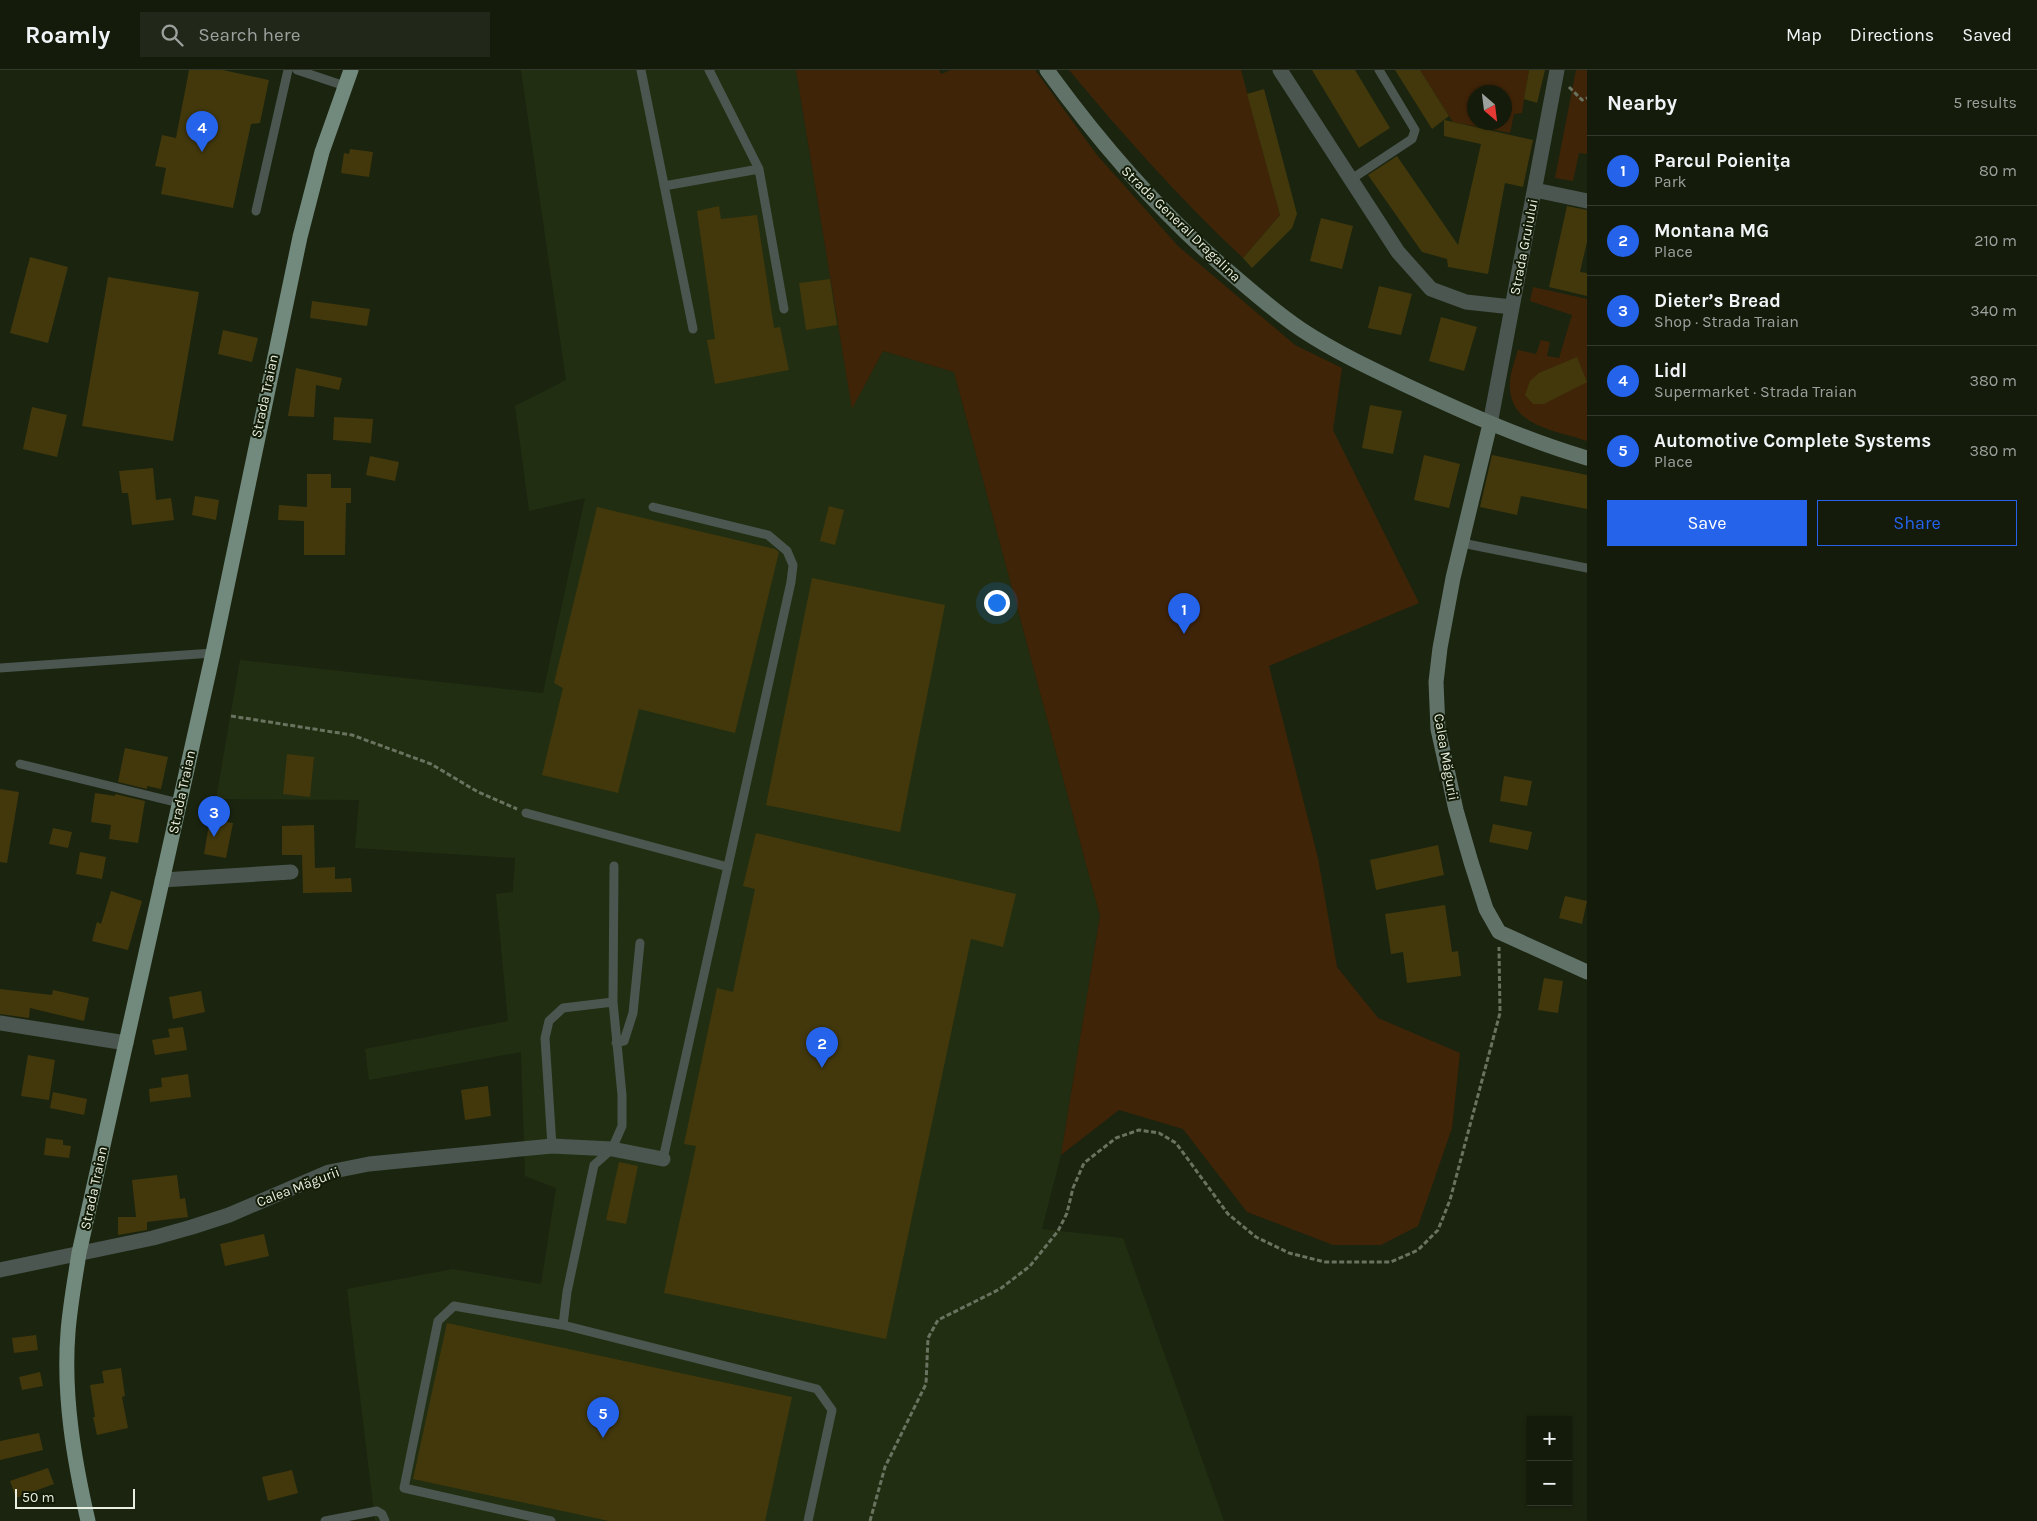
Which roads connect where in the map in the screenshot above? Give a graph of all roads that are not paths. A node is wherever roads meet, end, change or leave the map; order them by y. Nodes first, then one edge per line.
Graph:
1 (288, 70) edge
2 (297, 70) edge
3 (352, 70) edge
4 (641, 70) edge
5 (708, 70) edge
6 (1046, 70) edge
7 (1280, 70) edge
8 (1379, 70) edge
9 (1557, 73) edge
10 (345, 86) junction
11 (759, 169) junction
12 (1350, 180) junction
13 (664, 186) junction
14 (1535, 190) junction
15 (1587, 201) edge
16 (256, 211) dead end
17 (1512, 307) junction
18 (784, 309) dead end
19 (694, 329) dead end
20 (1490, 424) junction
21 (1587, 458) edge
22 (653, 507) dead end
23 (1462, 543) junction
24 (1587, 568) edge
25 (213, 653) junction
26 (0, 668) edge
27 (20, 764) dead end
28 (179, 804) junction
29 (526, 813) road end
30 (614, 866) dead end
31 (728, 867) junction
32 (291, 872) dead end
33 (162, 880) junction
34 (640, 943) dead end
35 (1587, 972) edge
36 (613, 1002) junction
37 (0, 1023) edge
38 (126, 1043) junction
39 (616, 1043) junction
40 (552, 1146) junction
41 (612, 1149) junction
42 (663, 1159) joint
43 (80, 1253) junction
44 (0, 1270) edge
45 (564, 1325) junction
46 (88, 1521) edge
47 (325, 1521) edge
48 (385, 1521) edge
49 (551, 1521) edge
50 (808, 1521) edge

1 - 16 lane
2 - 10 lane
3 - 10 main road, Strada Traian
4 - 13 lane
5 - 11 lane
6 - 20 main road, Strada General Dragalina
7 - 12 street
8 - 12 lane
9 - 14 street, Strada Gruiului
10 - 25 main road, Strada Traian
11 - 13 lane
11 - 18 lane
12 - 17 street
13 - 19 lane
14 - 15 street
14 - 17 street, Strada Gruiului
17 - 20 street, Strada Gruiului
20 - 21 main road, Strada General Dragalina
20 - 23 main road, Calea Măgurii
22 - 31 lane
23 - 24 lane
23 - 35 main road, Calea Măgurii
25 - 26 lane
25 - 28 main road, Strada Traian
27 - 28 lane
28 - 33 main road, Strada Traian
29 - 31 lane
30 - 36 lane
31 - 42 lane
32 - 33 street
33 - 38 main road, Strada Traian
34 - 39 lane
36 - 39 lane
36 - 40 lane
37 - 38 street
38 - 43 main road, Strada Traian
39 - 41 lane
40 - 41 street, Calea Măgurii
40 - 43 street, Calea Măgurii
41 - 42 street, Calea Măgurii
41 - 45 lane
43 - 44 street, Calea Măgurii
43 - 46 main road, Strada Traian
45 - 49 lane
45 - 50 lane
47 - 48 lane

